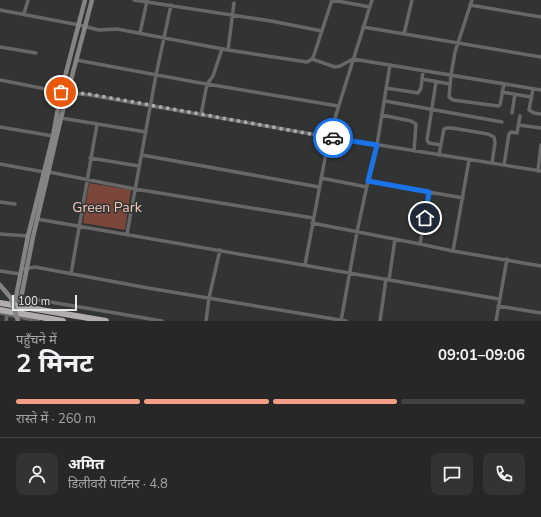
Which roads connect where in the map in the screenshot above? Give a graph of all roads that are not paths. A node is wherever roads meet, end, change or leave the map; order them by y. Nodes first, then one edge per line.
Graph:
1 (28, 0) edge
2 (85, 0) edge
3 (92, 0) edge
4 (134, 0) edge
5 (332, 0) edge
6 (372, 0) edge
7 (412, 0) edge
8 (472, 0) edge
9 (147, 1) edge
10 (234, 3) dead end
11 (470, 5) junction
12 (171, 6) junction
13 (370, 7) junction
14 (0, 10) edge
15 (24, 14) junction
16 (232, 15) junction
17 (541, 17) edge
18 (79, 25) junction
19 (85, 26) junction
20 (364, 27) junction
21 (322, 31) junction
22 (140, 33) junction
23 (404, 34) junction
24 (164, 37) junction
25 (458, 43) junction
26 (0, 47) edge
27 (222, 49) junction
28 (228, 50) junction
29 (36, 53) dead end
30 (541, 56) edge
31 (312, 59) junction
32 (76, 60) junction
33 (353, 60) junction
34 (390, 66) junction
35 (423, 71) junction
36 (156, 75) junction
37 (450, 75) junction
38 (422, 79) junction
39 (0, 80) edge
40 (436, 82) junction
41 (208, 84) junction
42 (450, 84) junction
43 (504, 84) junction
44 (386, 88) junction
45 (533, 89) junction
46 (541, 90) edge
47 (61, 92) junction
48 (502, 92) junction
49 (67, 93) junction
50 (515, 94) junction
51 (531, 97) junction
52 (385, 101) junction
53 (150, 106) junction
54 (338, 106) junction
55 (431, 110) junction
56 (512, 113) dead end
57 (541, 114) edge
58 (201, 115) junction
59 (382, 115) junction
60 (520, 116) dead end
61 (61, 118) junction
62 (502, 122) dead end
63 (97, 124) junction
64 (519, 125) junction
65 (0, 127) edge
66 (541, 128) edge
67 (146, 132) junction
68 (53, 136) junction
69 (329, 137) junction
70 (441, 144) junction
71 (377, 145) junction
72 (541, 145) edge
73 (414, 151) junction
74 (142, 155) junction
75 (439, 155) junction
76 (90, 158) junction
77 (469, 160) junction
78 (492, 163) junction
79 (0, 164) edge
80 (504, 165) junction
81 (139, 166) junction
82 (539, 171) edge
83 (46, 172) junction
84 (321, 178) junction
85 (87, 180) junction
86 (368, 181) junction
87 (319, 187) junction
88 (367, 187) junction
89 (135, 189) junction
90 (429, 192) junction
91 (463, 198) junction
92 (0, 202) edge
93 (15, 204) dead end
94 (313, 218) junction
95 (37, 219) junction
96 (312, 223) junction
97 (79, 226) junction
98 (357, 232) junction
99 (0, 234) edge
100 (126, 234) junction
101 (31, 236) junction
102 (394, 239) junction
103 (420, 244) junction
104 (220, 250) junction
105 (452, 251) junction
106 (507, 260) junction
107 (305, 265) junction
108 (25, 266) junction
109 (541, 266) edge
110 (0, 271) edge
111 (350, 273) junction
112 (20, 274) junction
113 (71, 274) junction
114 (388, 280) junction
115 (0, 285) edge
116 (21, 297) junction
117 (209, 298) junction
118 (499, 299) junction
119 (0, 303) edge
120 (17, 306) junction
121 (498, 306) junction
122 (0, 311) edge
123 (541, 313) edge
124 (16, 314) junction
125 (6, 321) edge
126 (18, 321) edge
127 (38, 321) edge
128 (63, 321) edge
129 (106, 321) edge
130 (162, 321) edge
131 (206, 321) edge
132 (341, 321) edge
133 (346, 321) edge
134 (380, 321) edge
135 (496, 321) edge

1 - 15 street
2 - 18 street
3 - 19 street
4 - 9 street
5 - 13 street
5 - 21 street
6 - 13 street
7 - 23 street
8 - 11 street
9 - 12 street
9 - 22 street
10 - 16 street
11 - 17 street
11 - 25 street
12 - 16 street
12 - 24 street
13 - 20 street
14 - 15 street
15 - 18 street
16 - 21 street
16 - 28 street
18 - 19 street
18 - 47 street
19 - 22 street
19 - 32 street
20 - 23 street
20 - 33 street
21 - 31 street
22 - 24 street
23 - 25 street
24 - 27 street
24 - 36 street
25 - 30 street
25 - 37 street
26 - 29 street
27 - 28 street
27 - 41 street
28 - 31 street
31 - 33 street
32 - 36 street
32 - 49 street
33 - 34 street
33 - 54 street
34 - 35 street
34 - 44 street
35 - 37 street
35 - 38 street
36 - 41 street
36 - 53 street
37 - 42 street
37 - 43 street
38 - 40 street
38 - 44 street
39 - 47 street
40 - 42 street
40 - 55 street
41 - 54 street
41 - 58 street
42 - 48 street
43 - 45 street
43 - 48 street
44 - 52 street
45 - 46 street
45 - 51 street
47 - 49 street
47 - 68 street
48 - 50 street
49 - 53 street
49 - 61 street
50 - 51 street
50 - 56 street
51 - 57 street
52 - 55 street
52 - 59 street
53 - 58 street
53 - 67 street
54 - 69 street
55 - 62 street
55 - 70 street
58 - 69 street
59 - 71 street
59 - 73 street
60 - 64 street
61 - 63 street
61 - 83 street
63 - 67 street
63 - 76 street
64 - 66 street
64 - 80 street
65 - 68 street
67 - 74 street
68 - 83 street
69 - 71 street
69 - 84 street
70 - 75 street
70 - 78 street
71 - 73 street
71 - 86 street
72 - 82 street
73 - 75 street
74 - 81 street
74 - 87 street
75 - 77 street
76 - 81 street
76 - 85 street
77 - 78 street
77 - 91 street
78 - 80 street
79 - 83 street
80 - 82 street
81 - 89 street
83 - 85 street
83 - 95 street
83 - 101 street
84 - 87 street
84 - 88 street
85 - 89 street
85 - 97 street
86 - 88 street
86 - 90 street
87 - 94 street
88 - 98 street
89 - 94 street
89 - 100 street
90 - 91 street
90 - 103 street
91 - 105 street
92 - 93 street
94 - 96 street
95 - 97 street
95 - 101 street
96 - 98 street
96 - 107 street
97 - 100 street
97 - 113 street
98 - 102 street
98 - 111 street
99 - 101 street
100 - 104 street
101 - 108 street
102 - 103 street
102 - 114 street
103 - 105 street
104 - 107 street
104 - 117 street
105 - 106 street
106 - 109 street
106 - 118 street
107 - 111 street
108 - 112 street
108 - 113 street
108 - 116 street
110 - 112 street
111 - 114 street
111 - 132 street
112 - 120 street
113 - 117 street
114 - 118 street
114 - 134 street
115 - 126 street, bridge
116 - 120 street
116 - 130 street
117 - 131 street
117 - 132 street
118 - 121 street
119 - 120 highway
120 - 124 street
120 - 129 highway
121 - 123 street
121 - 135 street
122 - 124 highway
124 - 125 street
124 - 127 street
124 - 128 highway
132 - 133 street

